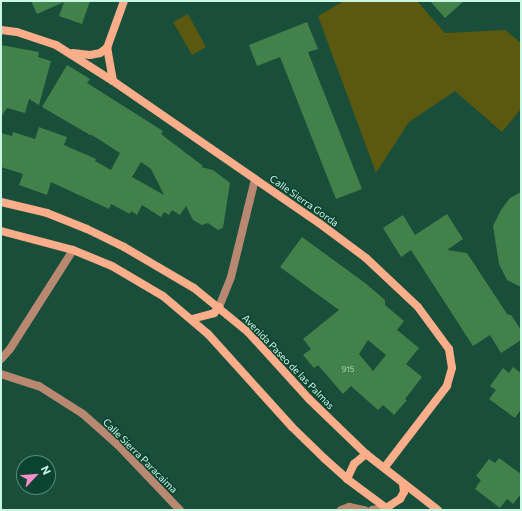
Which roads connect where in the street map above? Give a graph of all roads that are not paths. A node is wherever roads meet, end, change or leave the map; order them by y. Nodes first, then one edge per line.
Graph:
1 (124, 1) edge
2 (1, 30) edge
3 (107, 48) junction
4 (70, 53) junction
5 (113, 80) junction
6 (255, 179) junction
7 (1, 202) edge
8 (1, 231) edge
9 (73, 250) junction
10 (219, 307) junction
11 (192, 319) junction
12 (1, 359) edge
13 (1, 374) edge
14 (366, 454) junction
15 (384, 468) junction
16 (347, 479) junction
17 (404, 484) junction
18 (387, 509) edge
19 (180, 510) edge
20 (341, 510) edge
21 (365, 510) edge
22 (372, 510) edge
23 (438, 510) edge

1 - 3 main road
2 - 4 main road, Calle Sierra Gorda
3 - 4 main road
3 - 5 main road
4 - 5 main road, Calle Sierra Gorda
5 - 6 main road, Calle Sierra Gorda
6 - 10 street
6 - 15 main road, Calle Sierra Gorda
7 - 10 main road, Avenida Paseo de las Palmas
8 - 9 main road
9 - 11 main road
9 - 12 street
10 - 11 main road
10 - 14 main road, Avenida Paseo de las Palmas
11 - 16 main road
13 - 19 street, Calle Sierra Paracaima
14 - 15 main road, Avenida Paseo de las Palmas
14 - 16 main road
15 - 17 main road, Avenida Paseo de las Palmas
16 - 18 main road
17 - 18 main road
17 - 23 main road, Avenida Paseo de las Palmas
18 - 22 street
20 - 21 street

